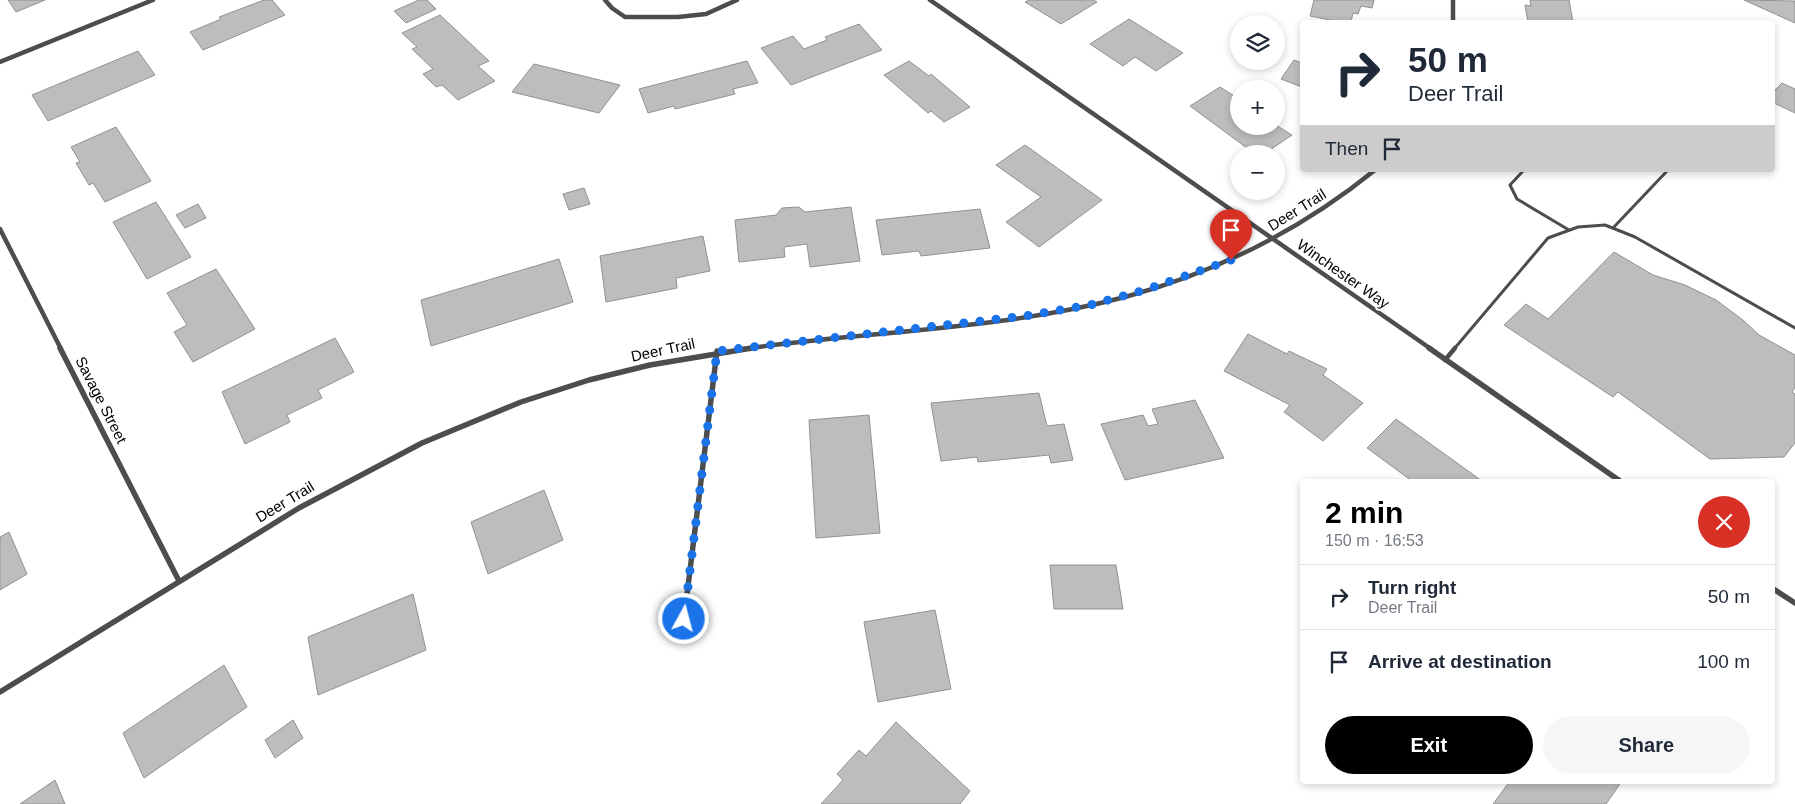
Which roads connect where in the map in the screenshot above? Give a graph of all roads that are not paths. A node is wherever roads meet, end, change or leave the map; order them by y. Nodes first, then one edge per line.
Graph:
1 (153, 0) edge
2 (605, 0) edge
3 (737, 0) edge
4 (930, 0) edge
5 (1453, 0) edge
6 (1452, 20) edge
7 (0, 62) edge
8 (1372, 172) edge
9 (1522, 172) edge
10 (1666, 172) edge
11 (1613, 228) junction
12 (0, 230) edge
13 (1569, 230) junction
14 (1273, 240) junction
15 (1795, 328) edge
16 (717, 351) junction
17 (1445, 360) junction
18 (1617, 479) edge
19 (179, 581) junction
20 (1775, 590) edge
21 (1795, 603) edge
22 (684, 619) dead end
23 (0, 692) edge

1 - 7 street
2 - 3 street
4 - 14 street, Winchester Way
5 - 6 street
8 - 14 street, Deer Trail
9 - 13 lane
10 - 11 lane
11 - 13 lane
11 - 15 lane
12 - 19 street, Savage Street
13 - 17 lane
14 - 16 street, Deer Trail
14 - 17 street, Winchester Way
16 - 19 street, Deer Trail
16 - 22 street
17 - 18 street, Winchester Way
19 - 23 street, Deer Trail
20 - 21 street

